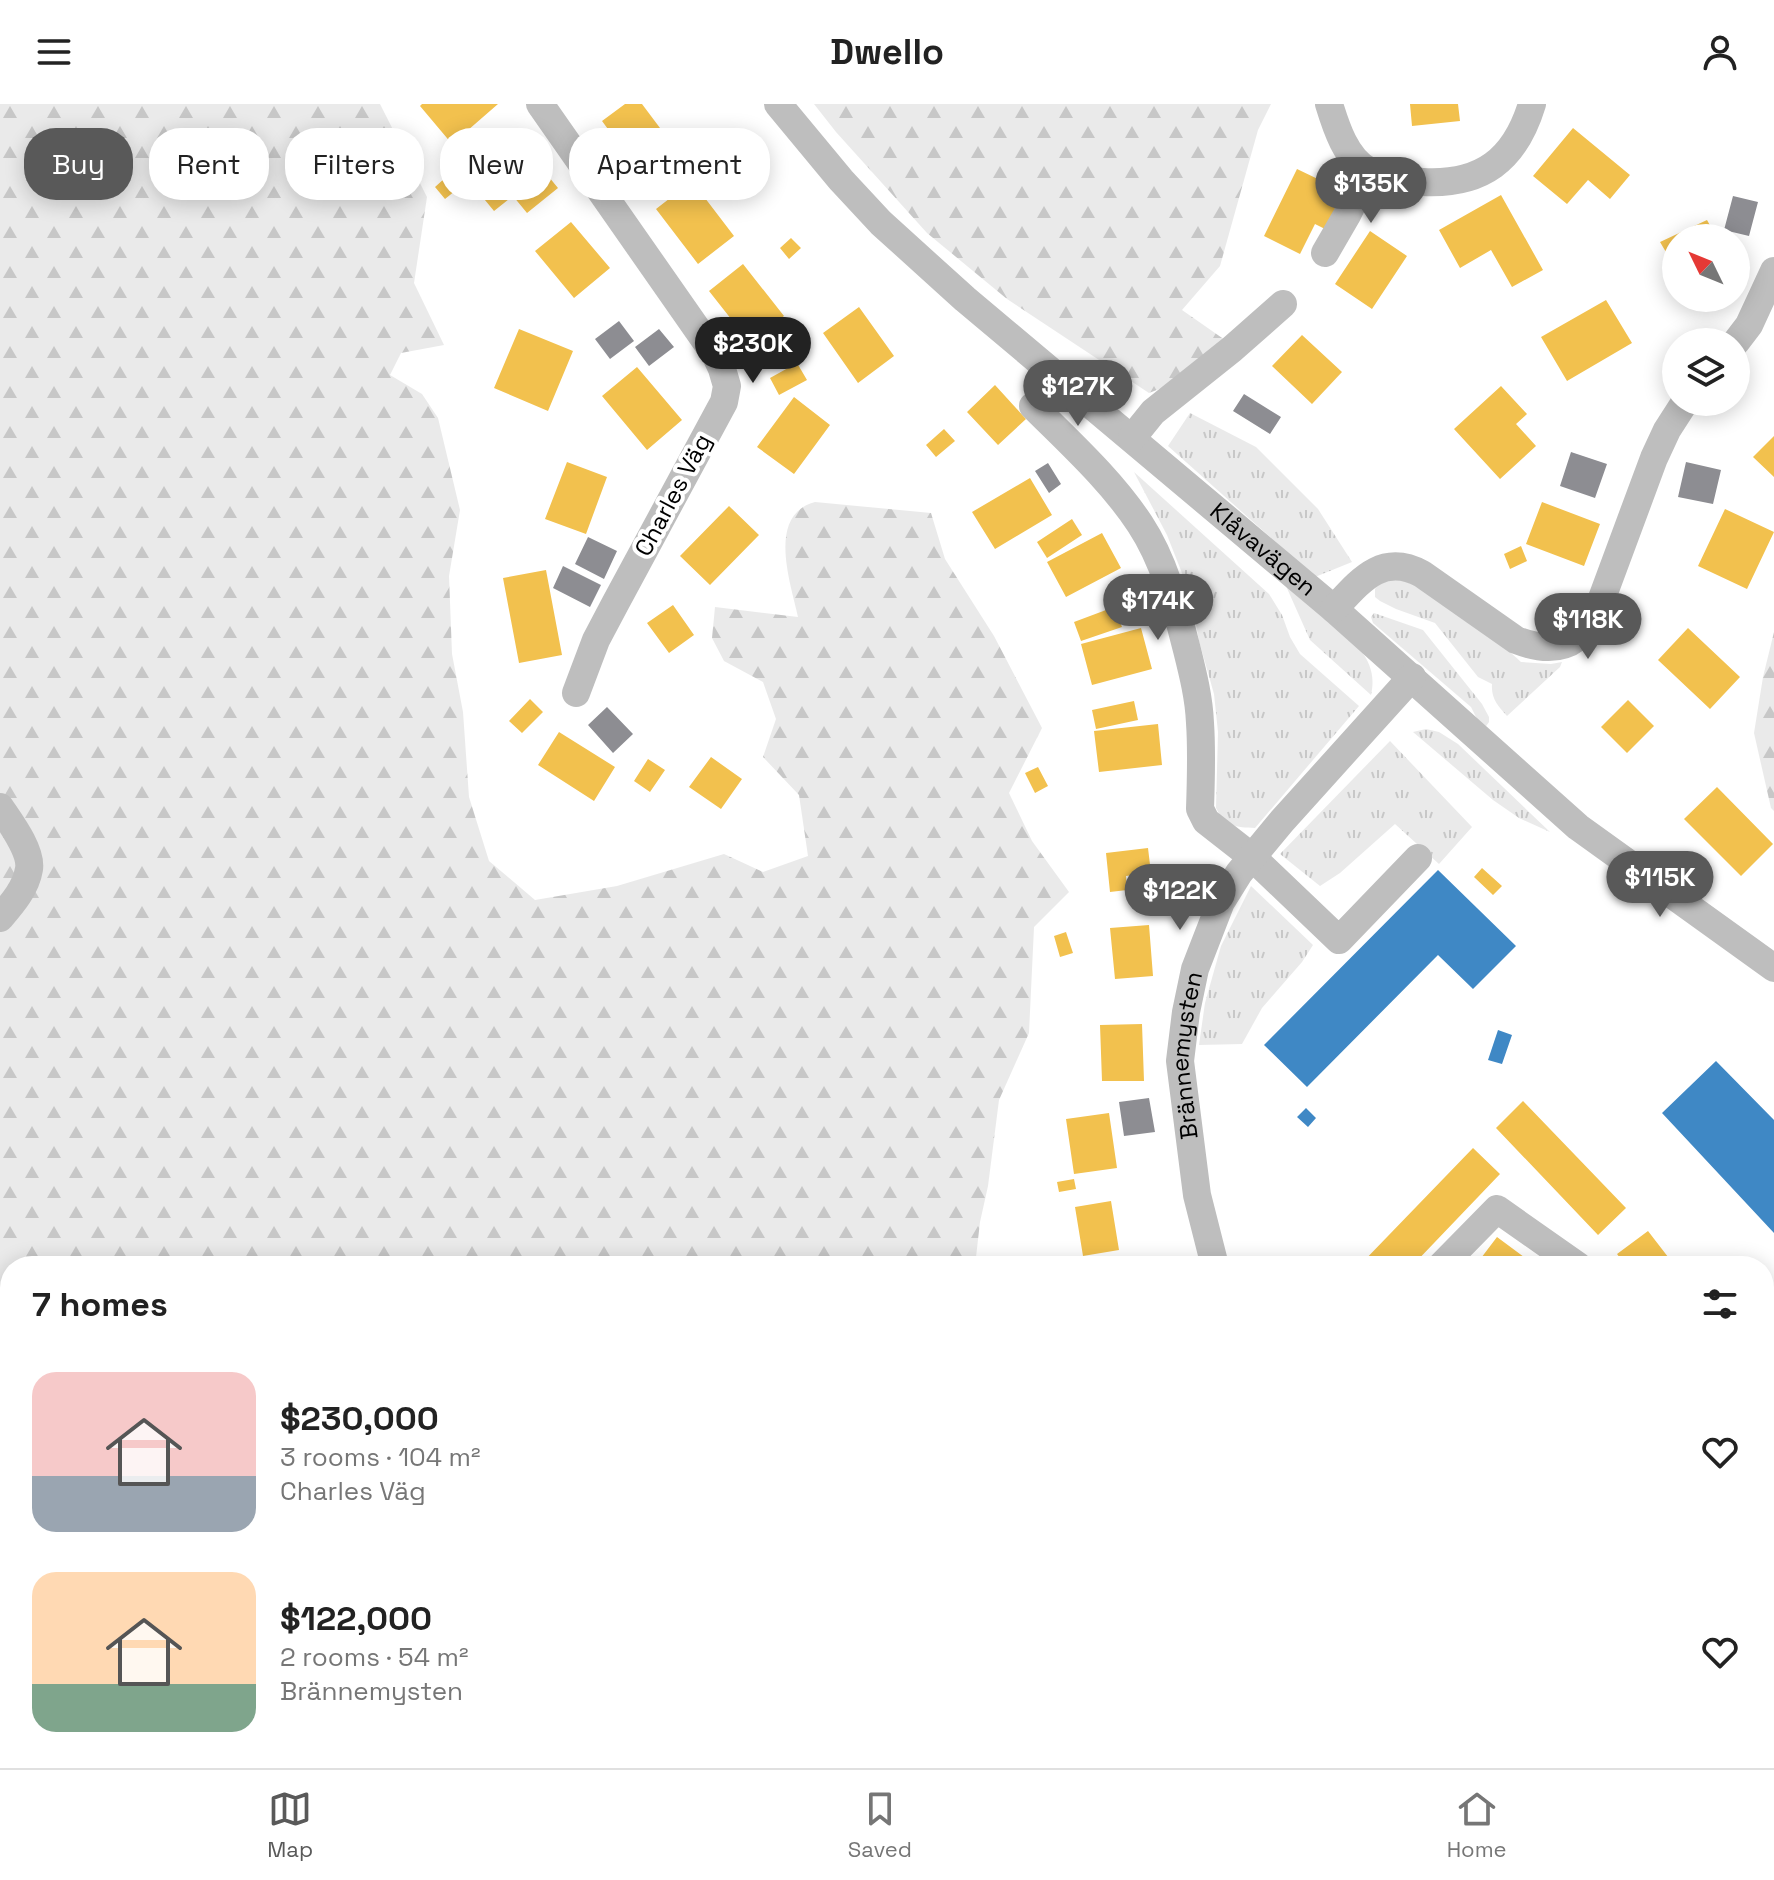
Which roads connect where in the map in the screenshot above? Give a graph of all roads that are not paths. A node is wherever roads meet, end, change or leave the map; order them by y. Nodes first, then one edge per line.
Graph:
1 (540, 104) edge
2 (778, 104) edge
3 (1329, 104) edge
4 (1532, 104) edge
5 (1369, 171) junction
6 (1325, 253) dead end
7 (1774, 271) edge
8 (1283, 304) dead end
9 (1747, 328) edge
10 (1033, 406) dead end
11 (1676, 416) edge
12 (1132, 438) junction
13 (1334, 609) junction
14 (1412, 677) junction
15 (576, 693) dead end
16 (0, 807) edge
17 (1252, 857) junction
18 (1418, 858) dead end
19 (0, 918) edge
20 (1774, 968) edge
21 (1212, 1256) edge
22 (1451, 1256) edge
23 (1564, 1256) edge

1 - 15 street, Charles Väg
2 - 12 street, Klåvavägen
3 - 5 street
4 - 5 street
5 - 6 street
7 - 9 street
8 - 12 street
10 - 17 street
11 - 13 street
12 - 13 street, Klåvavägen
13 - 14 street, Klåvavägen
14 - 17 street, Brännemysten
14 - 20 street, Klåvavägen
16 - 19 street
17 - 18 street
17 - 21 street, Brännemysten
22 - 23 street

